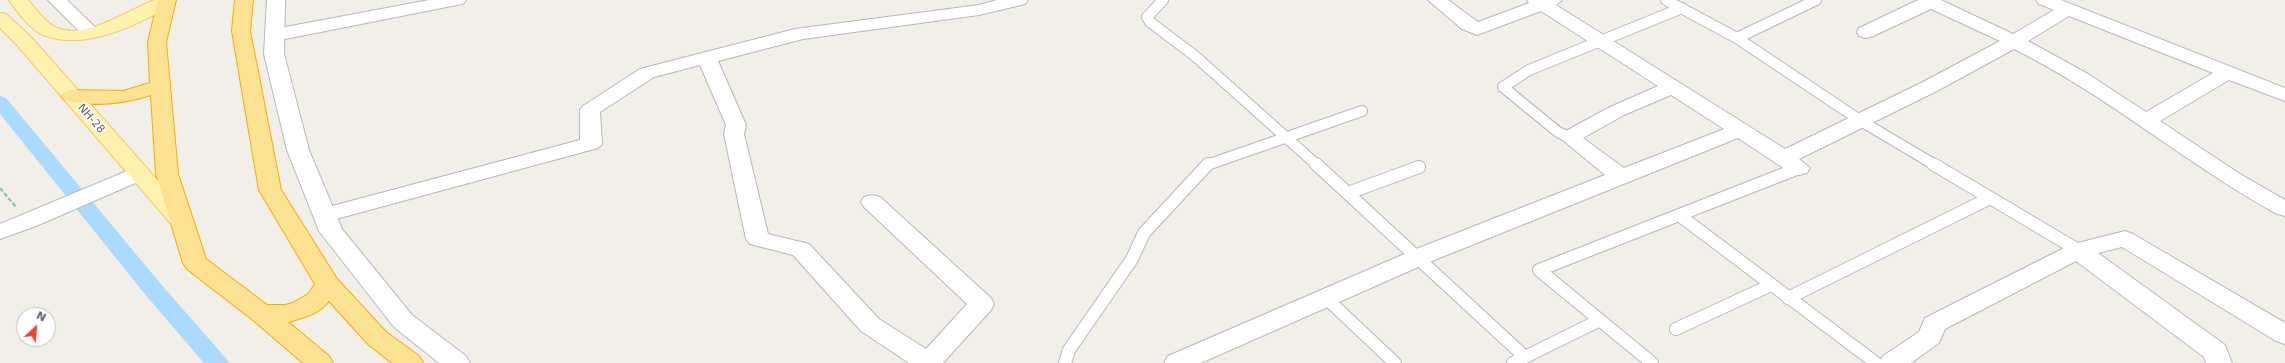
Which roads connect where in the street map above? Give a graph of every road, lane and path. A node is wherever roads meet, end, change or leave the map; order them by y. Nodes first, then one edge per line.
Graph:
1 (18, 0) edge
2 (57, 0) edge
3 (244, 0) edge
4 (276, 0) edge
5 (457, 0) edge
6 (1019, 0) edge
7 (1163, 0) edge
8 (1437, 0) edge
9 (1666, 0) edge
10 (1816, 0) edge
11 (2045, 0) edge
12 (167, 1) edge
13 (1544, 1) edge
14 (1929, 1) edge
15 (1682, 8) junction
16 (2068, 9) junction
17 (0, 18) edge
18 (90, 31) junction
19 (1866, 32) dead end
20 (275, 35) junction
21 (1737, 38) junction
22 (2017, 41) junction
23 (1601, 42) junction
24 (707, 58) junction
25 (2226, 72) junction
26 (160, 86) junction
27 (1672, 87) junction
28 (2285, 95) edge
29 (71, 96) junction
30 (1362, 111) dead end
31 (1862, 121) junction
32 (2147, 122) junction
33 (1740, 130) junction
34 (1568, 136) junction
35 (1286, 137) junction
36 (1791, 163) junction
37 (1419, 167) dead end
38 (133, 176) junction
39 (1620, 176) junction
40 (0, 188) edge
41 (1348, 194) junction
42 (1990, 198) junction
43 (2281, 201) edge
44 (872, 202) dead end
45 (324, 215) junction
46 (1679, 215) junction
47 (29, 220) junction
48 (181, 221) junction
49 (0, 232) edge
50 (2078, 250) junction
51 (1418, 258) junction
52 (328, 285) junction
53 (1771, 285) junction
54 (1326, 298) junction
55 (1788, 298) junction
56 (262, 314) junction
57 (1600, 320) junction
58 (1676, 328) dead end
59 (2285, 335) edge
60 (1525, 357) junction
61 (310, 359) edge
62 (410, 363) edge
63 (457, 363) edge
64 (928, 363) edge
65 (1065, 363) edge
66 (1177, 363) edge
67 (1395, 363) edge
68 (1513, 363) edge
69 (1652, 363) edge
70 (1876, 363) edge
71 (1892, 363) edge
72 (2219, 363) edge

1 - 18 main road
2 - 18 street
3 - 52 highway
4 - 20 street
5 - 20 street
6 - 24 street
7 - 35 lane
8 - 13 street
9 - 15 lane
10 - 21 lane
11 - 16 street
12 - 18 main road
12 - 26 highway
13 - 23 street
14 - 19 street
14 - 22 street
15 - 21 lane
15 - 23 lane
16 - 22 street
16 - 25 street
17 - 29 main road, NH-28
20 - 45 street
21 - 31 lane
22 - 31 street
22 - 32 street
23 - 27 street
23 - 34 lane
24 - 45 street
24 - 64 street
25 - 28 street
25 - 32 street
26 - 29 highway
26 - 48 highway
27 - 33 street
27 - 34 street
29 - 38 main road, NH-28
30 - 35 lane
31 - 36 street
31 - 42 lane
32 - 43 street
33 - 36 street
33 - 39 street
34 - 39 street
35 - 41 lane
35 - 65 lane
36 - 46 lane
37 - 41 lane
38 - 47 street
38 - 48 main road, NH-28
39 - 51 street
40 - 47 path
41 - 51 lane
42 - 50 lane
42 - 55 lane
44 - 64 street
45 - 63 street
46 - 53 lane
46 - 57 lane
47 - 49 street
48 - 56 highway
50 - 59 street
50 - 71 street
50 - 72 street
51 - 54 street
51 - 60 lane
52 - 56 highway
52 - 62 highway
53 - 55 lane
53 - 58 lane
54 - 66 street
54 - 67 lane
55 - 70 lane
56 - 61 highway
57 - 60 lane
57 - 69 lane
60 - 68 lane

